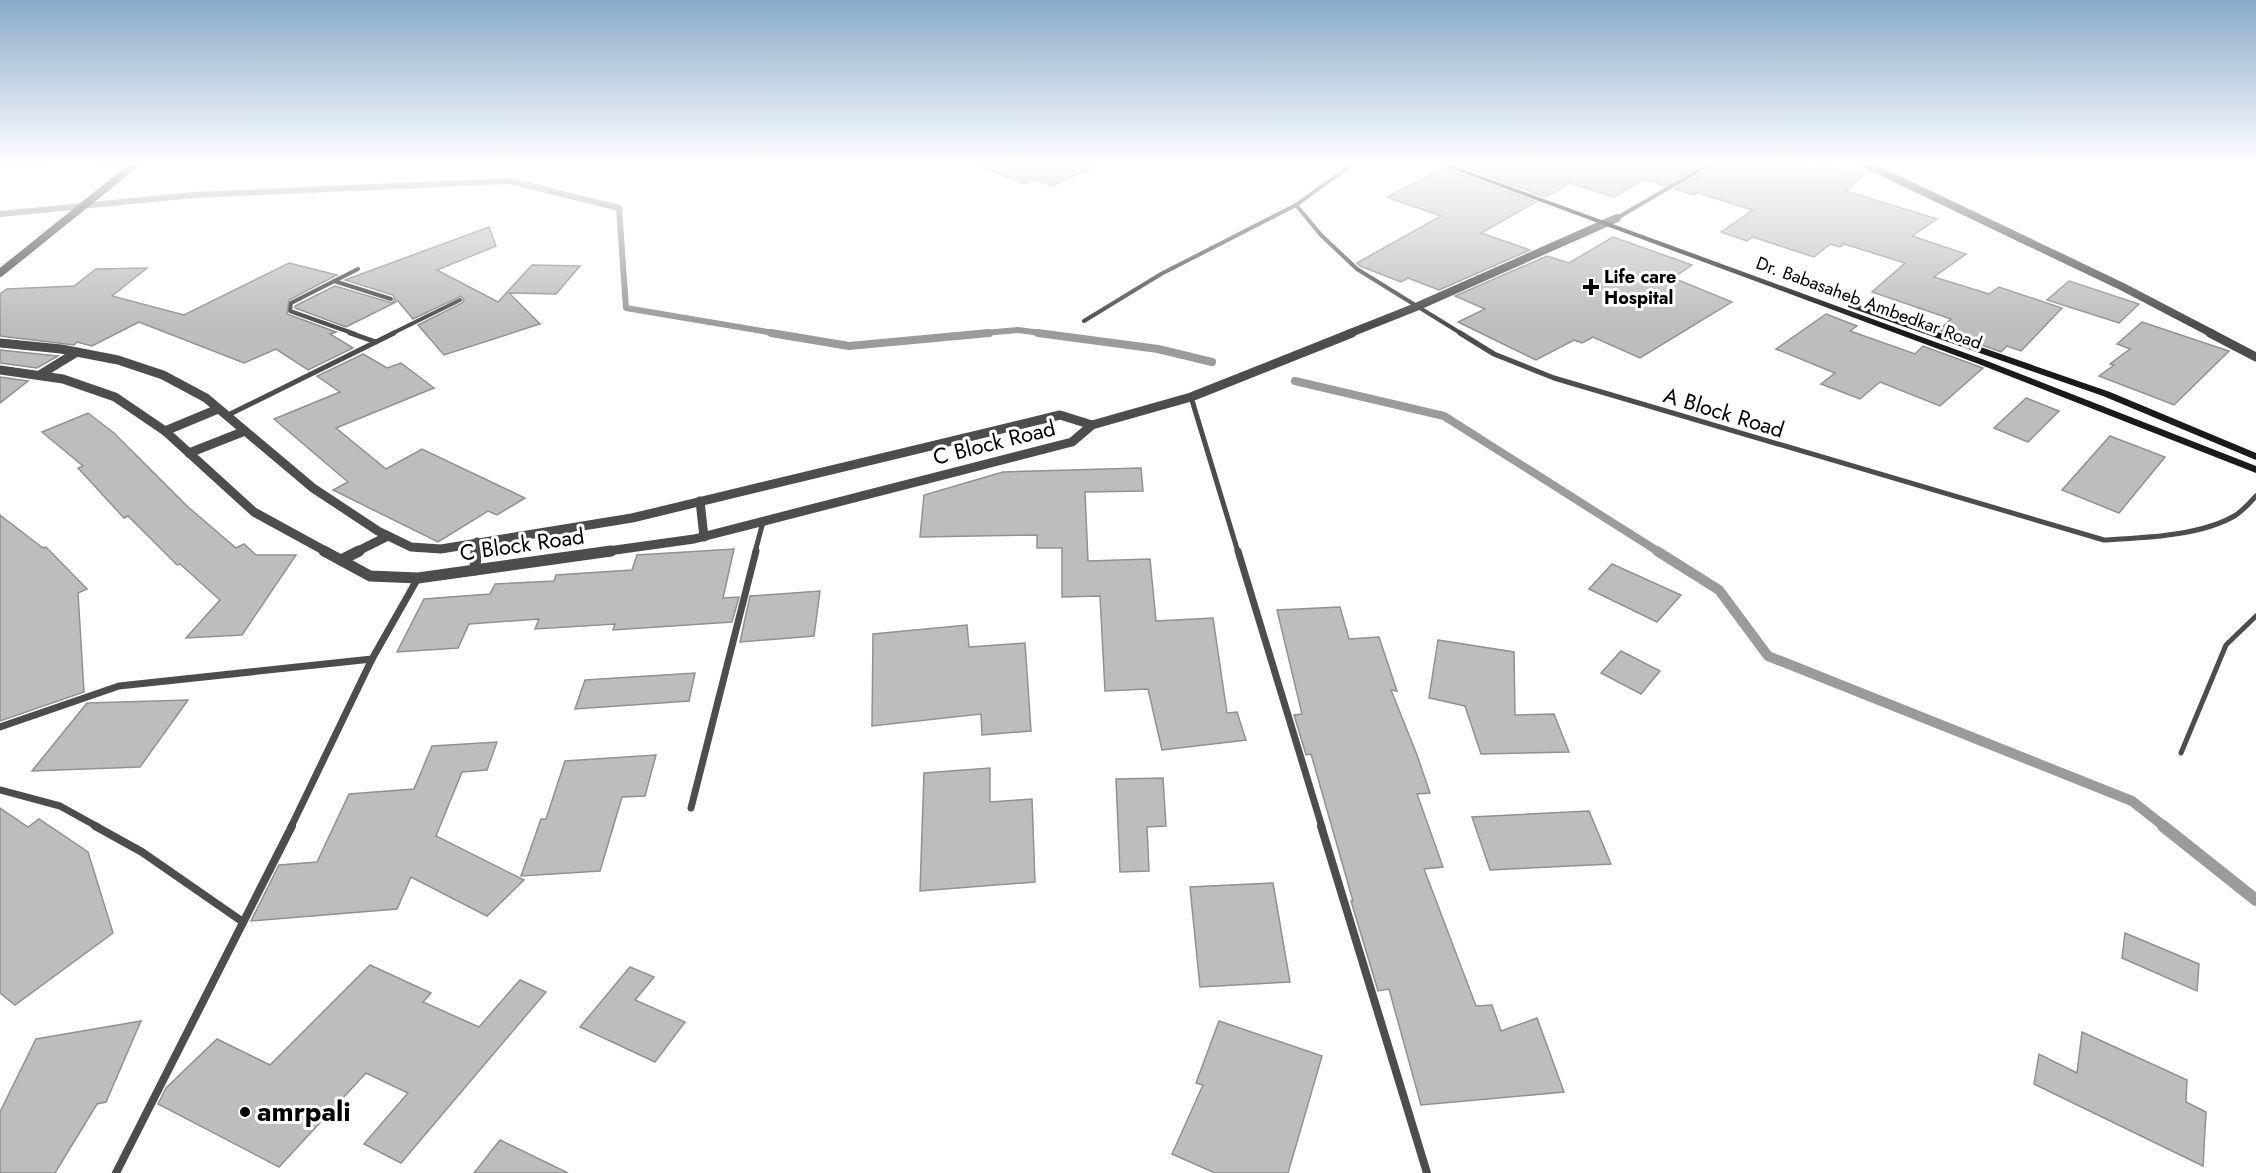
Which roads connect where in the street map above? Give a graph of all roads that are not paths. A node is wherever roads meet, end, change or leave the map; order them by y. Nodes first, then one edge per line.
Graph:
1 (70, 216) edge
2 (1275, 216) edge
3 (1305, 216) edge
4 (1586, 216) edge
5 (1611, 216) edge
6 (1621, 216) edge
7 (1974, 216) edge
8 (1617, 218) junction
9 (1606, 223) junction
10 (358, 268) dead end
11 (0, 273) edge
12 (334, 281) junction
13 (391, 300) dead end
14 (460, 300) dead end
15 (1416, 307) junction
16 (1084, 321) dead end
17 (376, 342) junction
18 (0, 343) edge
19 (77, 352) junction
20 (2256, 357) edge
21 (0, 370) edge
22 (41, 374) junction
23 (1191, 397) junction
24 (218, 409) junction
25 (226, 416) junction
26 (1092, 425) junction
27 (245, 430) junction
28 (165, 431) junction
29 (189, 453) junction
30 (2256, 458) edge
31 (2256, 470) edge
32 (2256, 496) edge
33 (700, 501) junction
34 (763, 522) junction
35 (388, 536) junction
36 (704, 537) junction
37 (477, 542) junction
38 (341, 560) junction
39 (475, 570) junction
40 (418, 578) junction
41 (2256, 616) edge
42 (372, 659) junction
43 (0, 727) edge
44 (2181, 753) dead end
45 (0, 790) edge
46 (691, 808) dead end
47 (243, 922) junction
48 (116, 1173) edge
49 (1427, 1173) edge

1 - 11 street
2 - 16 street
3 - 15 street, A Block Road
4 - 9 main road, Dr. Babasaheb Ambedkar Road
5 - 8 main road, Dr. Babasaheb Ambedkar Road
6 - 8 street
7 - 20 street
8 - 9 street, C Block Road
8 - 30 main road, Dr. Babasaheb Ambedkar Road
9 - 15 street, C Block Road
9 - 31 main road, Dr. Babasaheb Ambedkar Road
10 - 12 street
12 - 13 street
12 - 17 street
14 - 17 street
15 - 23 street, C Block Road
15 - 32 street, A Block Road
17 - 25 street
18 - 19 street, C Block Road
19 - 22 street
19 - 24 street, C Block Road
21 - 22 street, C Block Road
22 - 28 street, C Block Road
23 - 26 street, C Block Road
23 - 49 street
24 - 25 street, C Block Road
24 - 28 street
25 - 27 street, C Block Road
26 - 33 street, C Block Road
26 - 34 street, C Block Road
27 - 29 street
27 - 35 street, C Block Road
28 - 29 street, C Block Road
29 - 38 street, C Block Road
33 - 36 street
33 - 37 street, C Block Road
34 - 36 street, C Block Road
34 - 46 street
35 - 37 street, C Block Road
35 - 38 street
36 - 39 street, C Block Road
37 - 39 street
38 - 40 street, C Block Road
39 - 40 street, C Block Road
40 - 42 street
41 - 44 lane
42 - 43 street
42 - 47 street
45 - 47 street
47 - 48 street

